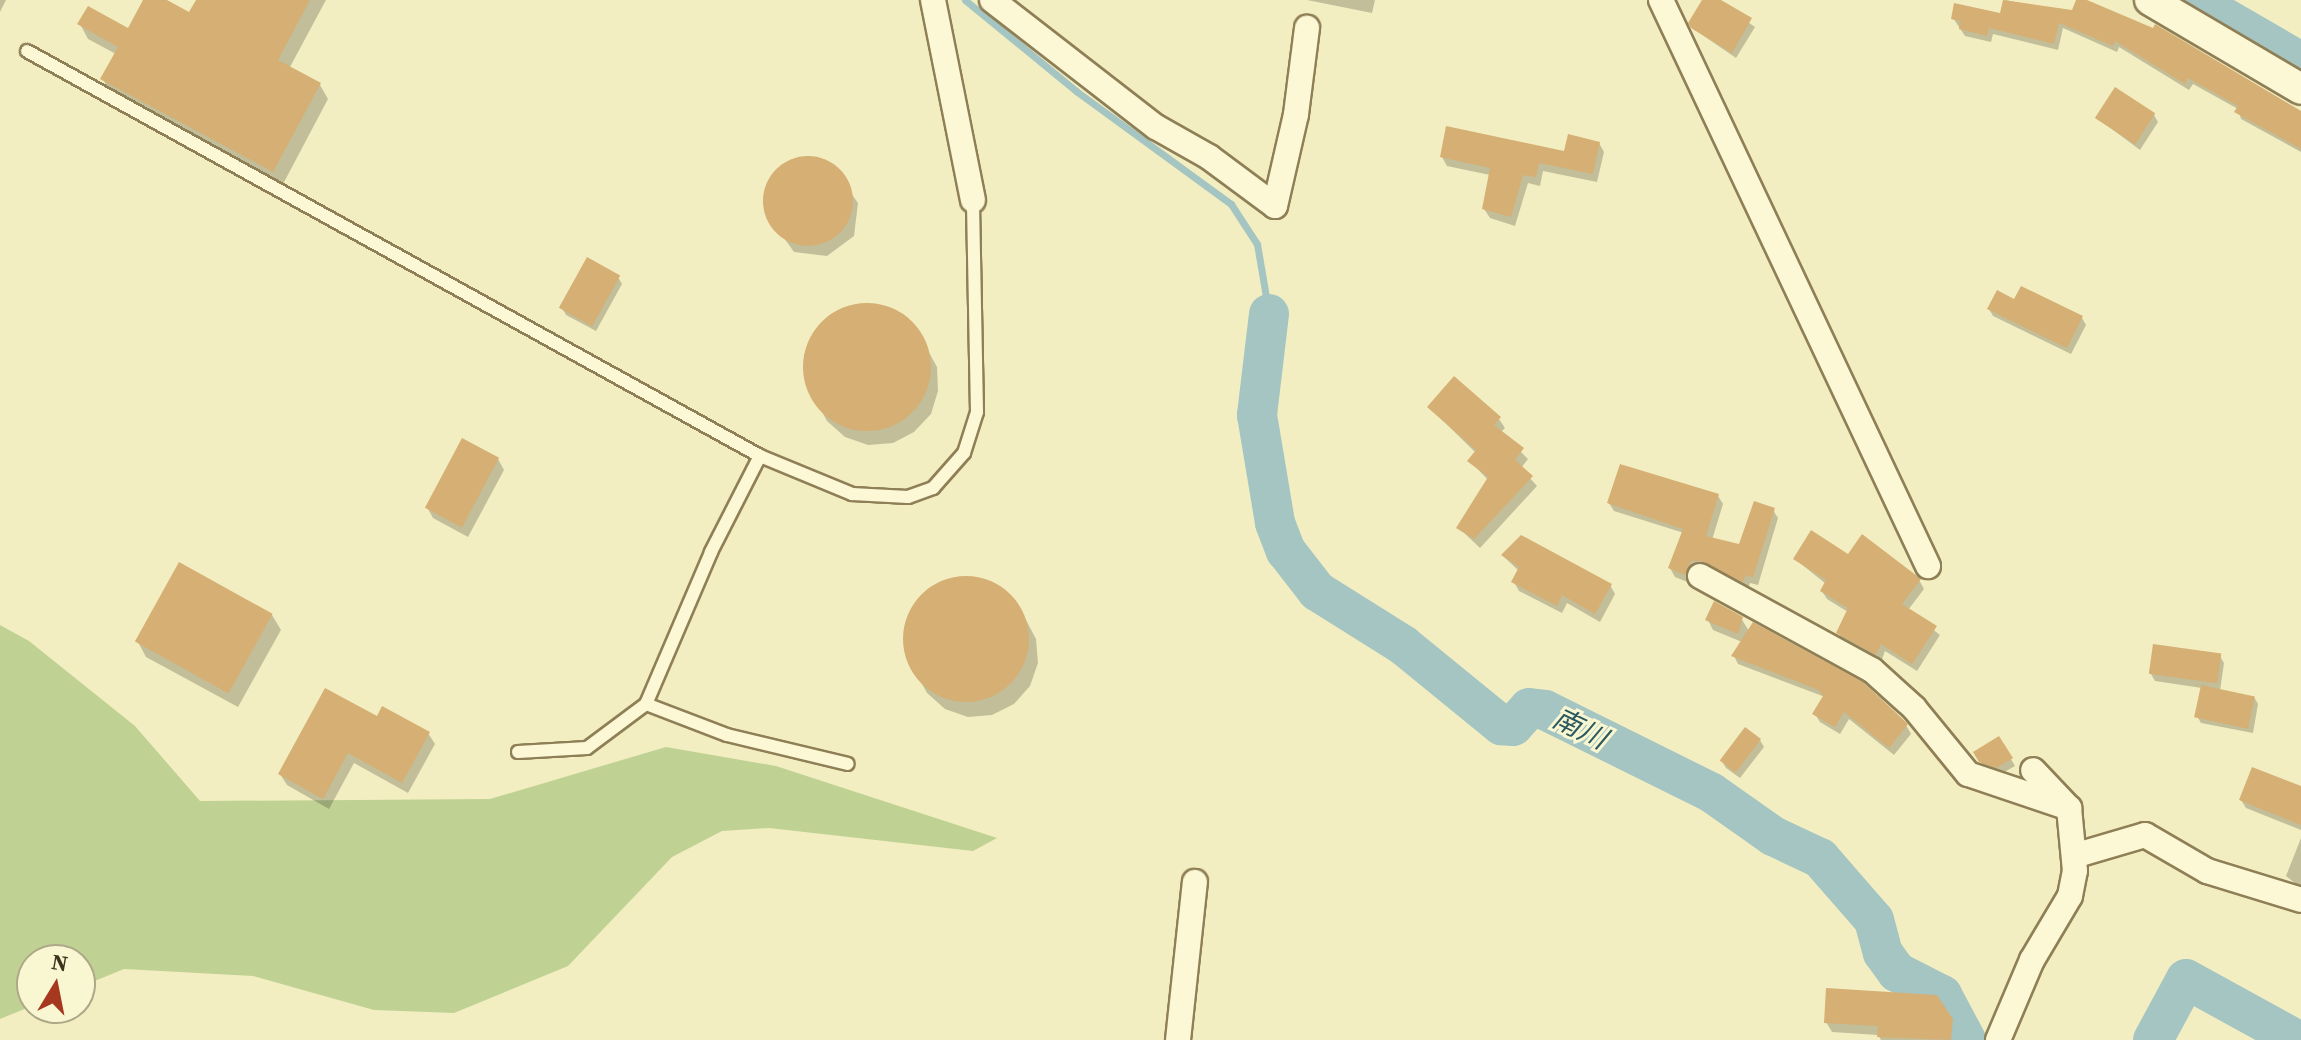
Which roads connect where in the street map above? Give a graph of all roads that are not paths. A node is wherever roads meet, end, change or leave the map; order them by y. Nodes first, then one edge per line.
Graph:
1 (933, 0) edge
2 (992, 0) edge
3 (1661, 0) edge
4 (2150, 0) edge
5 (1307, 28) dead end
6 (27, 51) dead end
7 (2301, 89) edge
8 (973, 200) joint
9 (760, 456) junction
10 (1928, 566) dead end
11 (1700, 576) dead end
12 (646, 704) junction
13 (518, 752) dead end
14 (848, 764) dead end
15 (2033, 770) dead end
16 (2069, 808) junction
17 (2077, 855) junction
18 (1195, 882) dead end
19 (2301, 900) edge
20 (1178, 1040) edge
21 (1998, 1040) edge

1 - 8 street
2 - 5 street
3 - 10 street
4 - 7 street
6 - 9 lane
8 - 9 lane
9 - 12 lane
11 - 16 street
12 - 13 lane
12 - 14 lane
15 - 16 street
16 - 17 street
17 - 19 street
17 - 21 street
18 - 20 street

